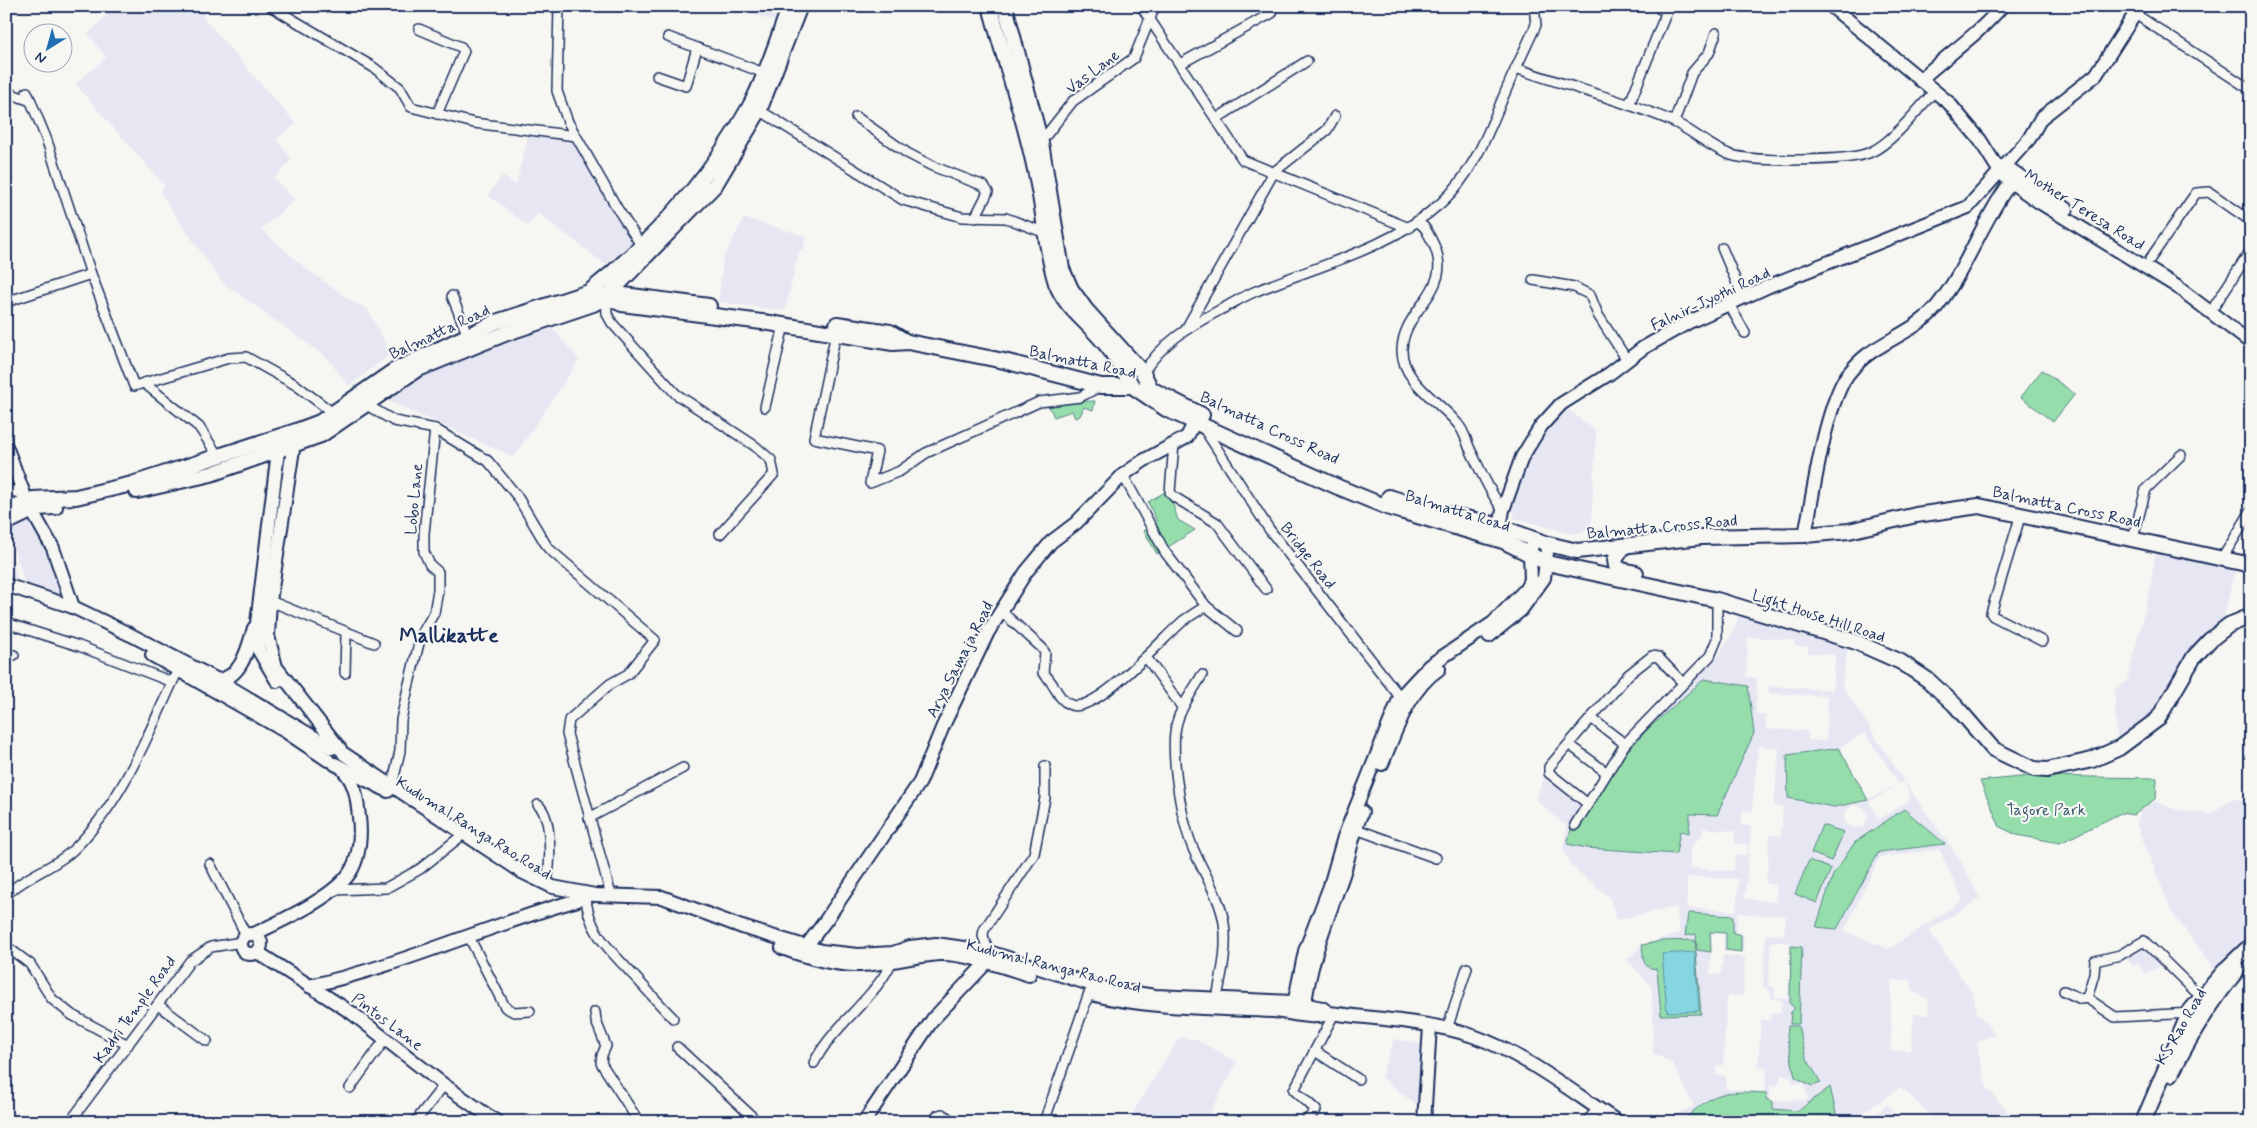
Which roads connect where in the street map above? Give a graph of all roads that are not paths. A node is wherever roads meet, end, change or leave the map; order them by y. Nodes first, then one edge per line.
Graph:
1 (270, 6) edge
2 (559, 6) edge
3 (790, 6) edge
4 (800, 6) edge
5 (990, 6) edge
6 (1005, 6) edge
7 (1141, 6) edge
8 (1155, 6) edge
9 (1534, 6) edge
10 (1830, 6) edge
11 (2002, 6) edge
12 (2123, 6) edge
13 (1663, 7) edge
14 (2137, 10) edge
15 (1272, 13) dead end
16 (1149, 20) junction
17 (419, 29) dead end
18 (1716, 34) dead end
19 (668, 37) dead end
20 (697, 48) junction
21 (1307, 61) dead end
22 (1180, 64) junction
23 (1516, 68) junction
24 (764, 73) junction
25 (657, 76) dead end
26 (1920, 80) junction
27 (2251, 90) edge
28 (6, 92) edge
29 (1934, 92) junction
30 (1630, 105) junction
31 (755, 108) junction
32 (437, 114) junction
33 (856, 116) dead end
34 (1335, 116) dead end
35 (1216, 119) junction
36 (1674, 122) junction
37 (576, 136) junction
38 (1035, 146) junction
39 (2003, 169) junction
40 (1274, 172) junction
41 (2011, 182) junction
42 (2042, 198) junction
43 (975, 218) junction
44 (2251, 220) edge
45 (1417, 222) junction
46 (1409, 228) junction
47 (1044, 232) junction
48 (641, 245) junction
49 (1722, 248) dead end
50 (2251, 250) edge
51 (2150, 260) junction
52 (90, 274) junction
53 (1533, 280) dead end
54 (607, 289) junction
55 (452, 296) dead end
56 (1743, 298) junction
57 (6, 302) edge
58 (1729, 304) junction
59 (2215, 305) junction
60 (784, 325) junction
61 (1187, 327) junction
62 (2251, 332) edge
63 (836, 333) junction
64 (1744, 333) dead end
65 (468, 336) junction
66 (908, 342) junction
67 (2251, 343) edge
68 (1627, 360) junction
69 (1141, 371) junction
70 (144, 383) junction
71 (1101, 386) junction
72 (1132, 386) junction
73 (365, 404) junction
74 (766, 406) dead end
75 (333, 413) junction
76 (1198, 423) junction
77 (435, 429) junction
78 (296, 431) junction
79 (279, 443) junction
80 (1174, 444) junction
81 (6, 446) edge
82 (293, 446) junction
83 (2181, 455) dead end
84 (218, 456) junction
85 (1123, 475) junction
86 (6, 489) edge
87 (28, 503) junction
88 (1503, 510) junction
89 (2251, 511) edge
90 (6, 512) edge
91 (2021, 514) junction
92 (6, 523) edge
93 (1500, 527) junction
94 (720, 534) dead end
95 (1805, 534) junction
96 (2133, 538) junction
97 (1533, 539) junction
98 (1548, 544) junction
99 (1624, 546) junction
100 (1530, 554) junction
101 (2223, 557) junction
102 (1547, 563) junction
103 (2251, 565) edge
104 (6, 585) edge
105 (1266, 589) dead end
106 (6, 593) edge
107 (1689, 593) junction
108 (1717, 600) junction
109 (270, 601) junction
110 (1206, 606) junction
111 (73, 607) junction
112 (1000, 611) junction
113 (2251, 616) edge
114 (263, 622) junction
115 (6, 623) edge
116 (1237, 631) dead end
117 (346, 633) junction
118 (2042, 641) dead end
119 (374, 643) dead end
120 (1146, 657) junction
121 (180, 665) junction
122 (345, 673) dead end
123 (1202, 675) dead end
124 (218, 680) junction
125 (172, 682) junction
126 (1683, 683) junction
127 (1400, 697) junction
128 (1182, 707) junction
129 (1591, 718) junction
130 (1624, 744) junction
131 (1570, 745) junction
132 (336, 756) junction
133 (1045, 766) dead end
134 (683, 768) dead end
135 (1607, 773) junction
136 (392, 786) junction
137 (1588, 804) junction
138 (538, 805) dead end
139 (590, 818) junction
140 (1575, 825) dead end
141 (1356, 829) junction
142 (460, 837) junction
143 (1436, 858) dead end
144 (210, 864) dead end
145 (546, 884) junction
146 (334, 890) junction
147 (6, 895) edge
148 (610, 895) junction
149 (583, 896) junction
150 (468, 935) junction
151 (248, 937) junction
152 (2251, 945) edge
153 (6, 946) edge
154 (802, 951) junction
155 (2251, 955) edge
156 (988, 957) junction
157 (892, 961) junction
158 (1467, 968) dead end
159 (310, 986) junction
160 (2064, 991) dead end
161 (1089, 994) junction
162 (1217, 997) junction
163 (2087, 998) junction
164 (2202, 998) junction
165 (158, 1005) junction
166 (1299, 1008) junction
167 (1215, 1010) junction
168 (530, 1011) dead end
169 (595, 1012) dead end
170 (1328, 1015) junction
171 (2196, 1015) junction
172 (673, 1018) dead end
173 (1430, 1026) junction
174 (1447, 1029) junction
175 (386, 1038) junction
176 (207, 1041) dead end
177 (128, 1045) junction
178 (676, 1047) dead end
179 (1316, 1051) junction
180 (814, 1063) dead end
181 (1358, 1080) dead end
182 (444, 1085) junction
183 (350, 1088) dead end
184 (1598, 1109) junction
185 (70, 1122) edge
186 (415, 1122) edge
187 (497, 1122) edge
188 (639, 1122) edge
189 (758, 1122) edge
190 (864, 1122) edge
191 (934, 1122) edge
192 (955, 1122) edge
193 (1044, 1122) edge
194 (1305, 1122) edge
195 (1424, 1122) edge
196 (1586, 1122) edge
197 (1618, 1122) edge
198 (2143, 1122) edge
199 (2151, 1122) edge

1 - 32 street
2 - 37 street
3 - 24 main road
4 - 31 main road
5 - 38 main road
6 - 38 main road
7 - 16 street
8 - 16 street, Vas Lane
9 - 23 street
10 - 26 main road, Mother Teresa Road
11 - 26 main road
12 - 14 street
13 - 30 street
14 - 27 street
14 - 39 main road, Falnir-Jyothi Road
15 - 22 street
16 - 22 street
16 - 38 street, Vas Lane
17 - 32 street
18 - 36 street
19 - 20 street
20 - 24 street
20 - 25 street
21 - 35 street
22 - 35 street
23 - 30 street
23 - 45 street
24 - 31 main road
26 - 29 main road, Mother Teresa Road
28 - 52 street
29 - 36 street
29 - 39 main road, Mother Teresa Road
30 - 36 street
31 - 43 street
31 - 48 main road
31 - 54 main road
32 - 37 street
33 - 43 street
34 - 40 street
35 - 40 street
37 - 48 street
38 - 47 main road
38 - 69 main road, Balmatta Cross Road
39 - 41 main road, Mother Teresa Road
39 - 42 main road
39 - 56 main road, Falnir-Jyothi Road
40 - 46 street
40 - 61 street
41 - 42 main road, Mother Teresa Road
41 - 95 main road
42 - 51 main road
42 - 67 main road, Mother Teresa Road
43 - 47 street
44 - 51 street
45 - 46 street
45 - 88 street
46 - 61 street
47 - 72 main road
48 - 54 main road
49 - 56 street
50 - 59 street
51 - 59 main road
52 - 57 street
52 - 70 street
53 - 68 street
54 - 60 main road, Balmatta Road
54 - 65 main road, Balmatta Road
54 - 66 main road, Balmatta Road
54 - 73 main road
54 - 94 street
55 - 65 street
56 - 58 main road, Falnir-Jyothi Road
58 - 64 street
58 - 68 main road, Falnir-Jyothi Road
59 - 62 main road
60 - 63 main road, Balmatta Road
60 - 74 street
61 - 69 street
63 - 66 main road, Balmatta Road
63 - 71 street
65 - 75 main road, Balmatta Road
66 - 71 main road, Balmatta Road
68 - 88 main road, Falnir-Jyothi Road
69 - 72 main road
69 - 93 main road, Balmatta Cross Road
70 - 75 street
70 - 84 street
71 - 72 main road, Balmatta Road
72 - 76 main road, Balmatta Road
73 - 77 street
73 - 82 main road
75 - 78 main road, Balmatta Road
76 - 80 main road, Arya Samaja Road
76 - 100 main road, Balmatta Road
76 - 127 street, Bridge Road
77 - 136 street, Lobo Lane
77 - 139 street
78 - 79 main road, Balmatta Road
78 - 82 main road
79 - 82 main road
79 - 84 main road, Balmatta Road
79 - 87 main road
79 - 114 main road
80 - 85 main road, Arya Samaja Road
80 - 105 street
81 - 87 main road
82 - 109 main road
83 - 96 street
84 - 87 main road, Balmatta Road
85 - 110 street
85 - 112 main road, Arya Samaja Road
86 - 87 street
87 - 90 main road, Balmatta Road
87 - 92 main road
87 - 111 main road
88 - 93 main road, Falnir-Jyothi Road
89 - 101 street
91 - 95 main road, Balmatta Cross Road
91 - 96 main road, Balmatta Cross Road
91 - 118 street
93 - 97 main road, Balmatta Cross Road
95 - 99 main road, Balmatta Cross Road
96 - 101 main road, Balmatta Cross Road
97 - 98 main road, Balmatta Cross Road
97 - 100 main road
98 - 99 main road, Balmatta Cross Road
98 - 102 main road
99 - 107 main road
100 - 102 main road, Balmatta Road
100 - 127 main road
101 - 103 main road, Balmatta Cross Road
102 - 107 main road, Light House Hill Road
102 - 141 main road
104 - 111 main road
106 - 121 main road, Kudumal Ranga Rao Road
107 - 108 main road, Light House Hill Road
108 - 113 main road, Light House Hill Road
108 - 126 street
109 - 114 main road
109 - 117 street
110 - 116 street
110 - 120 street
111 - 121 main road
112 - 120 street
112 - 154 main road, Arya Samaja Road
114 - 124 main road
114 - 132 main road
115 - 125 street
117 - 119 street
117 - 122 street
120 - 128 street
121 - 124 main road
121 - 125 street
121 - 132 main road, Kudumal Ranga Rao Road
123 - 128 street
124 - 132 main road
125 - 147 street
126 - 129 street
126 - 130 street
127 - 166 main road
128 - 162 street
129 - 130 street
129 - 131 street
130 - 135 street
131 - 135 street
131 - 137 street
132 - 136 main road
132 - 142 main road, Kudumal Ranga Rao Road
132 - 146 main road, Kadri Temple Road
133 - 156 street
134 - 139 street
135 - 137 street
136 - 145 main road
137 - 140 street
138 - 145 street
139 - 148 street
141 - 143 street
141 - 166 main road
142 - 146 street
142 - 149 main road, Kudumal Ranga Rao Road
144 - 151 street
145 - 149 main road
146 - 151 main road, Kadri Temple Road
148 - 149 main road
148 - 154 main road
149 - 150 main road
149 - 154 main road, Kudumal Ranga Rao Road
149 - 172 street
150 - 159 main road
150 - 168 street
151 - 159 main road, Pintos Lane
151 - 165 street, Kadri Temple Road
152 - 164 main road
153 - 177 street
154 - 156 main road
154 - 157 main road, Kudumal Ranga Rao Road
155 - 171 main road, KS Rao Road
156 - 157 main road, Kudumal Ranga Rao Road
156 - 161 main road, Kudumal Ranga Rao Road
156 - 162 main road
156 - 190 main road
157 - 180 street
158 - 174 street
159 - 175 main road, Pintos Lane
160 - 163 street
161 - 167 main road, Kudumal Ranga Rao Road
161 - 193 street
162 - 166 main road
162 - 167 street
163 - 164 street
163 - 171 street
164 - 171 main road
165 - 176 street
165 - 177 street, Kadri Temple Road
166 - 167 main road, Kudumal Ranga Rao Road
166 - 170 main road
169 - 188 street
170 - 173 main road
170 - 179 street
171 - 198 main road
171 - 199 main road, KS Rao Road
173 - 174 main road
173 - 195 main road
174 - 184 main road
175 - 182 main road, Pintos Lane
175 - 183 street
177 - 185 street, Kadri Temple Road
178 - 189 street
179 - 181 street
179 - 194 street
182 - 186 street
182 - 187 main road, Pintos Lane
184 - 196 street
184 - 197 main road
191 - 192 street

